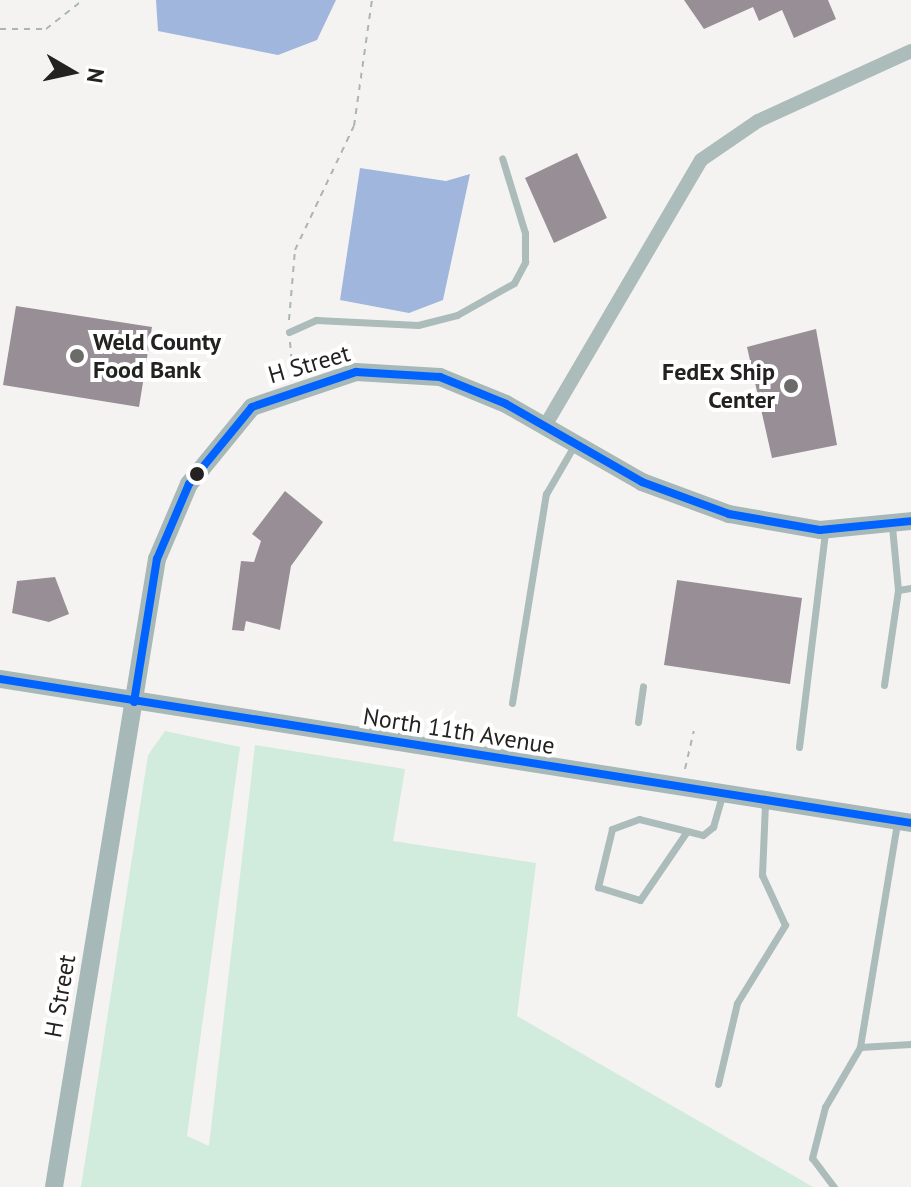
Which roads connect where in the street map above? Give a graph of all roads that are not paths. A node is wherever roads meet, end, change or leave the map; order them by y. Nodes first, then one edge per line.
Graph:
1 (911, 51) edge
2 (502, 158) dead end
3 (289, 332) road end
4 (545, 426) junction
5 (575, 444) junction
6 (902, 522) edge
7 (825, 529) junction
8 (911, 588) edge
9 (898, 590) junction
10 (0, 679) edge
11 (884, 685) dead end
12 (643, 686) dead end
13 (134, 702) junction
14 (512, 703) dead end
15 (638, 722) dead end
16 (799, 747) dead end
17 (722, 795) junction
18 (765, 802) junction
19 (904, 822) edge
20 (687, 831) junction
21 (911, 1044) edge
22 (860, 1047) junction
23 (718, 1084) dead end
24 (54, 1187) edge
25 (834, 1187) edge

1 - 4 street
2 - 3 lane
4 - 5 street, H Street
4 - 13 street, H Street
5 - 7 street, H Street
5 - 14 lane
6 - 7 street, H Street
6 - 9 lane
7 - 16 lane
8 - 9 lane
9 - 11 lane
10 - 13 street, North 11th Avenue
12 - 15 lane
13 - 17 street, North 11th Avenue
13 - 24 street, H Street
17 - 18 street, North 11th Avenue
17 - 20 lane
18 - 19 street, North 11th Avenue
18 - 23 lane
19 - 22 lane
20 - 20 lane
21 - 22 lane
22 - 25 lane

